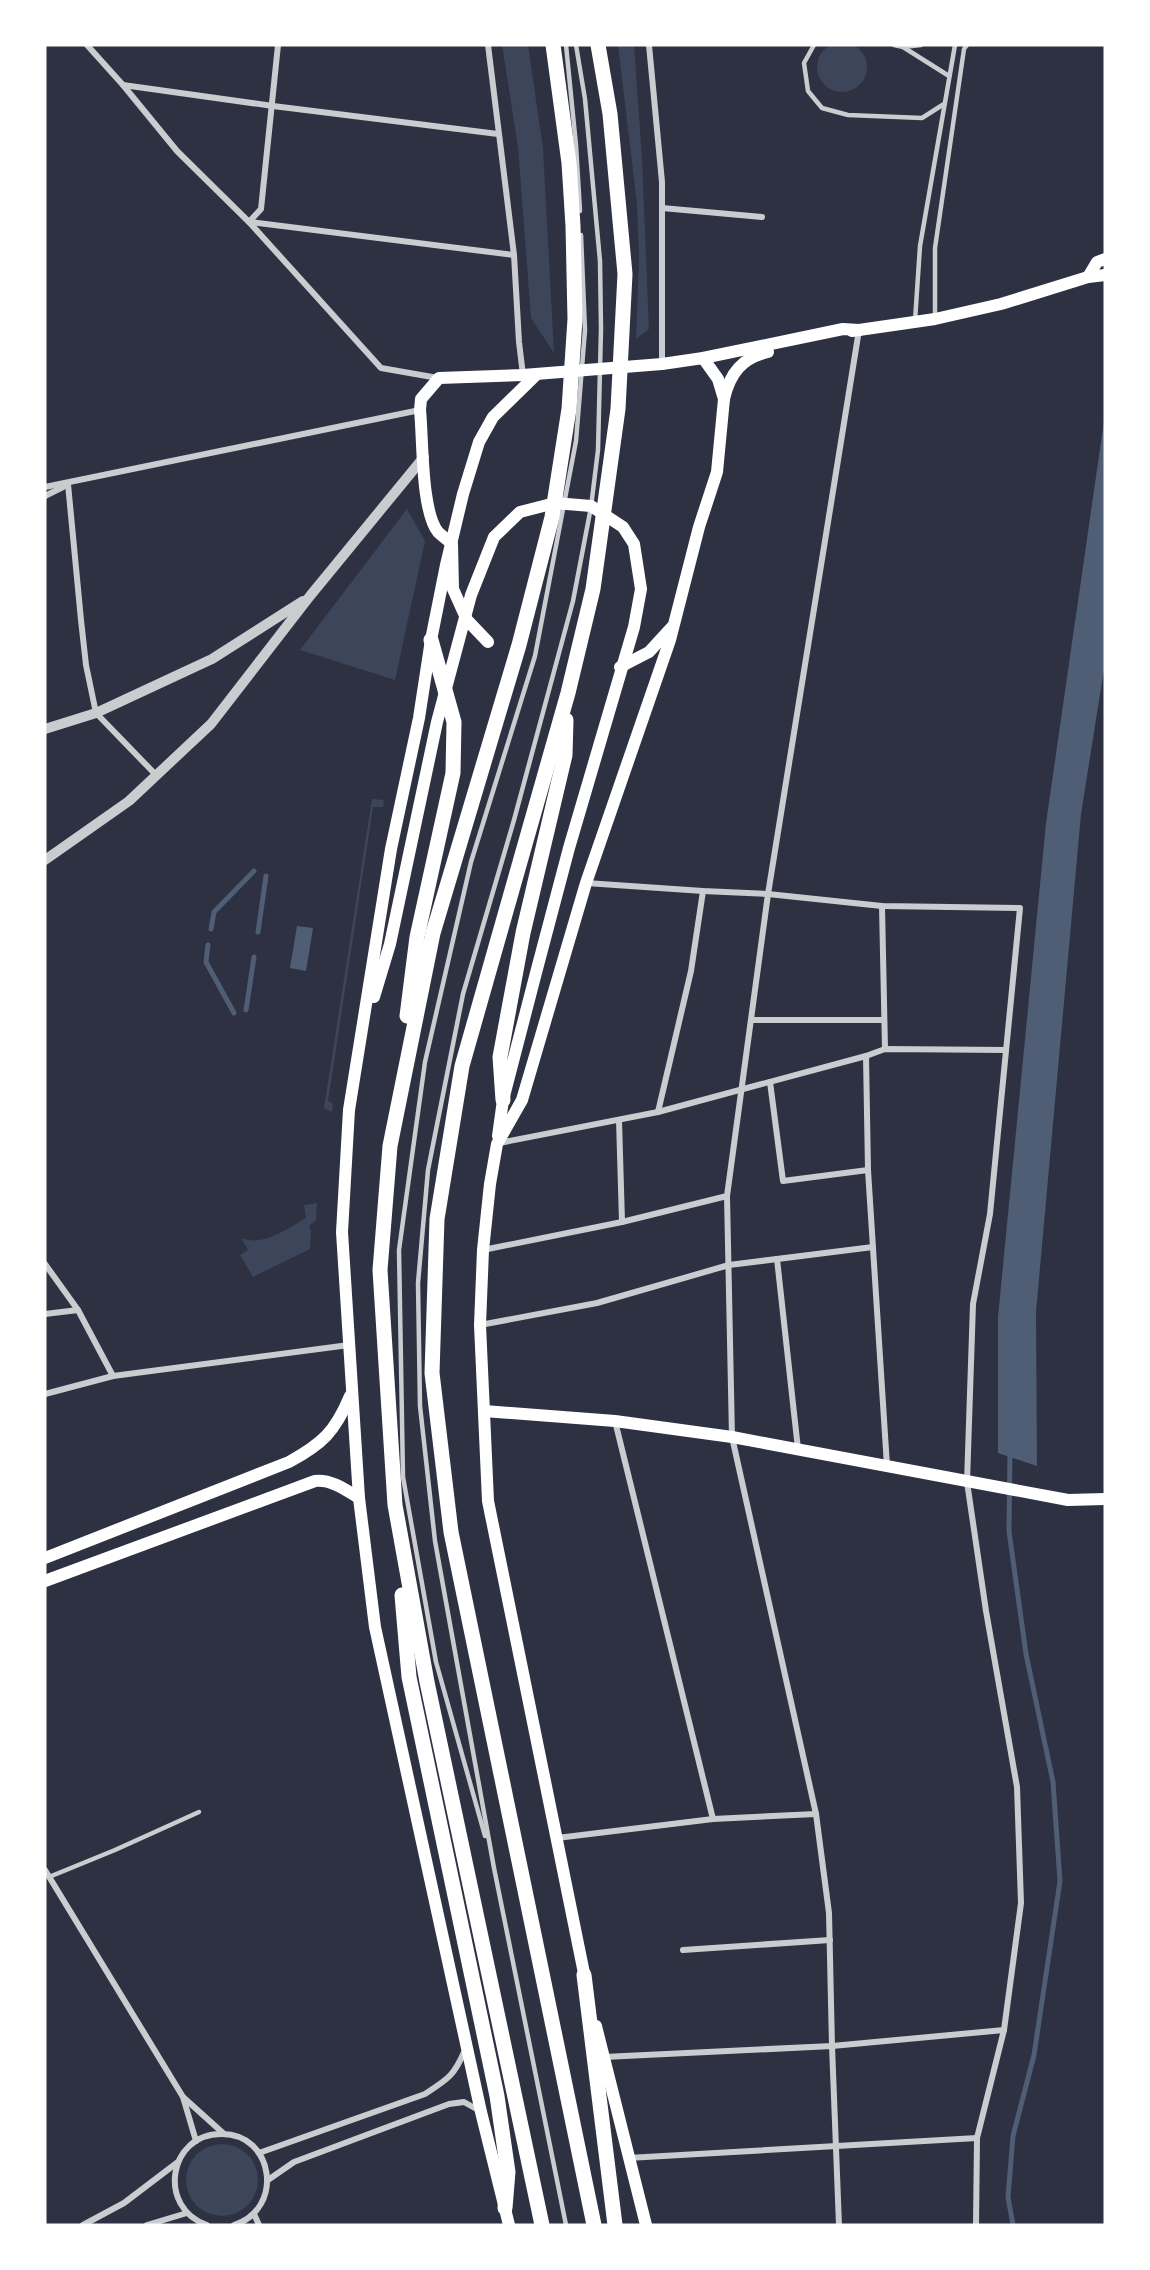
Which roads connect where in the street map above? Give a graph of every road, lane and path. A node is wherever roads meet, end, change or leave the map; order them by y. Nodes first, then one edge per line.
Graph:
1 (87, 45) edge
2 (278, 45) edge
3 (488, 45) edge
4 (553, 45) edge
5 (566, 45) edge
6 (576, 45) edge
7 (598, 45) edge
8 (649, 45) edge
9 (813, 45) edge
10 (894, 45) edge
11 (921, 45) edge
12 (955, 45) edge
13 (967, 45) edge
14 (903, 47) junction
15 (949, 76) junction
16 (123, 85) junction
17 (944, 104) junction
18 (273, 106) junction
19 (498, 134) junction
20 (662, 208) junction
21 (580, 214) dead end
22 (762, 218) dead end
23 (249, 222) junction
24 (580, 226) dead end
25 (514, 255) junction
26 (1105, 259) edge
27 (1105, 275) edge
28 (1088, 277) junction
29 (935, 319) junction
30 (915, 323) junction
31 (580, 325) junction
32 (859, 330) junction
33 (704, 358) junction
34 (662, 364) junction
35 (537, 374) junction
36 (523, 375) junction
37 (439, 378) junction
38 (724, 399) junction
39 (420, 410) junction
40 (573, 411) junction
41 (424, 457) junction
42 (68, 484) junction
43 (45, 487) edge
44 (45, 496) edge
45 (452, 544) junction
46 (310, 596) junction
47 (674, 626) junction
48 (431, 640) junction
49 (488, 642) dead end
50 (619, 668) dead end
51 (568, 693) junction
52 (96, 713) junction
53 (45, 729) edge
54 (156, 775) junction
55 (45, 860) edge
56 (586, 883) junction
57 (702, 891) junction
58 (768, 894) junction
59 (882, 906) junction
60 (752, 1020) junction
61 (883, 1020) junction
62 (360, 1044) junction
63 (885, 1049) junction
64 (1006, 1050) junction
65 (866, 1056) junction
66 (770, 1082) junction
67 (742, 1089) junction
68 (503, 1100) junction
69 (658, 1112) junction
70 (619, 1120) junction
71 (496, 1144) junction
72 (390, 1146) junction
73 (868, 1170) junction
74 (727, 1196) junction
75 (622, 1222) junction
76 (873, 1247) junction
77 (483, 1250) junction
78 (777, 1259) junction
79 (45, 1264) edge
80 (729, 1265) junction
81 (78, 1310) junction
82 (45, 1314) edge
83 (480, 1325) junction
84 (349, 1345) junction
85 (112, 1376) junction
86 (352, 1392) junction
87 (45, 1394) edge
88 (484, 1411) junction
89 (615, 1421) junction
90 (732, 1437) junction
91 (798, 1450) junction
92 (886, 1467) junction
93 (967, 1482) junction
94 (358, 1498) junction
95 (1105, 1499) edge
96 (394, 1506) junction
97 (45, 1558) edge
98 (45, 1581) edge
99 (199, 1812) dead end
100 (816, 1814) junction
101 (713, 1819) junction
102 (556, 1839) junction
103 (494, 1868) junction
104 (45, 1870) edge
105 (49, 1877) junction
106 (830, 1940) junction
107 (683, 1950) dead end
108 (584, 1975) junction
109 (1004, 2030) junction
110 (467, 2046) junction
111 (832, 2046) junction
112 (603, 2057) junction
113 (183, 2097) junction
114 (481, 2112) junction
115 (223, 2133) junction
116 (977, 2138) junction
117 (196, 2141) junction
118 (837, 2146) junction
119 (259, 2153) junction
120 (627, 2158) junction
121 (178, 2162) junction
122 (268, 2180) junction
123 (505, 2208) junction
124 (188, 2213) junction
125 (254, 2214) junction
126 (83, 2225) edge
127 (147, 2225) edge
128 (207, 2225) edge
129 (234, 2225) edge
130 (259, 2225) edge
131 (509, 2225) edge
132 (542, 2225) edge
133 (566, 2225) edge
134 (594, 2225) edge
135 (615, 2225) edge
136 (646, 2225) edge
137 (840, 2225) edge
138 (976, 2225) edge

1 - 16 street
2 - 18 street
3 - 19 street
4 - 31 highway
5 - 21 lane
6 - 103 lane
7 - 51 highway
8 - 20 street
9 - 17 lane
10 - 14 lane
11 - 14 lane
12 - 15 lane
13 - 29 lane
14 - 15 lane
15 - 17 lane
16 - 18 street
16 - 23 street
17 - 30 lane
18 - 19 street
18 - 23 street
19 - 25 street
20 - 22 street
20 - 34 street
23 - 25 street
23 - 37 street
24 - 31 lane
25 - 36 street
26 - 28 main road
27 - 28 main road
28 - 29 main road
29 - 30 main road
30 - 32 main road
31 - 40 highway
32 - 33 main road
32 - 38 main road
32 - 58 street
33 - 34 main road
33 - 38 main road
34 - 35 main road
35 - 36 main road
35 - 45 main road
36 - 37 main road
37 - 39 main road
38 - 47 main road
39 - 41 main road
39 - 42 street
40 - 72 highway
40 - 103 lane
41 - 45 main road
41 - 46 street
42 - 43 street
42 - 44 street
42 - 52 street
45 - 48 main road
45 - 49 main road
46 - 52 street
46 - 54 street
47 - 50 main road
47 - 56 main road
48 - 62 main road
48 - 72 highway
51 - 68 highway
51 - 134 highway
52 - 53 street
52 - 54 street
54 - 55 street
56 - 57 street
56 - 71 main road
57 - 58 street
57 - 69 street
58 - 59 street
58 - 60 street
59 - 61 street
59 - 64 street
60 - 61 street
60 - 67 street
61 - 63 street
62 - 68 main road
62 - 84 main road
63 - 64 street
63 - 65 street
64 - 93 street
65 - 66 street
65 - 73 street
66 - 67 street
66 - 73 street
67 - 69 street
67 - 74 street
68 - 71 main road
69 - 70 street
70 - 71 street
70 - 75 street
71 - 77 main road
72 - 96 highway
73 - 76 street
74 - 75 street
74 - 80 street
75 - 77 street
76 - 78 street
76 - 92 street
77 - 83 main road
78 - 80 street
78 - 91 street
79 - 81 street
80 - 83 street
80 - 90 street
81 - 82 street
81 - 85 street
83 - 88 main road
84 - 85 street
84 - 86 main road
85 - 87 street
86 - 94 main road
86 - 97 main road
88 - 89 main road
88 - 102 main road
89 - 90 main road
89 - 101 street
90 - 91 main road
90 - 100 street
91 - 92 main road
92 - 93 main road
93 - 95 main road
93 - 109 street
94 - 98 main road
94 - 110 main road
96 - 123 highway
96 - 132 highway
99 - 105 lane
100 - 101 street
100 - 106 street
101 - 102 street
102 - 108 main road
103 - 133 lane
104 - 105 street
105 - 113 street
106 - 107 street
106 - 111 street
108 - 112 main road
108 - 135 highway
109 - 111 street
109 - 116 street
110 - 114 main road
110 - 119 street
111 - 112 street
111 - 118 street
112 - 120 main road
113 - 115 street
113 - 117 street
114 - 122 street
114 - 123 main road
115 - 117 street
115 - 119 street
116 - 118 street
116 - 138 street
117 - 121 street
118 - 120 street
118 - 137 street
119 - 122 street
120 - 136 main road
121 - 124 street
121 - 126 street
122 - 125 street
123 - 131 main road
124 - 127 street
124 - 128 street
125 - 129 street
125 - 130 street

